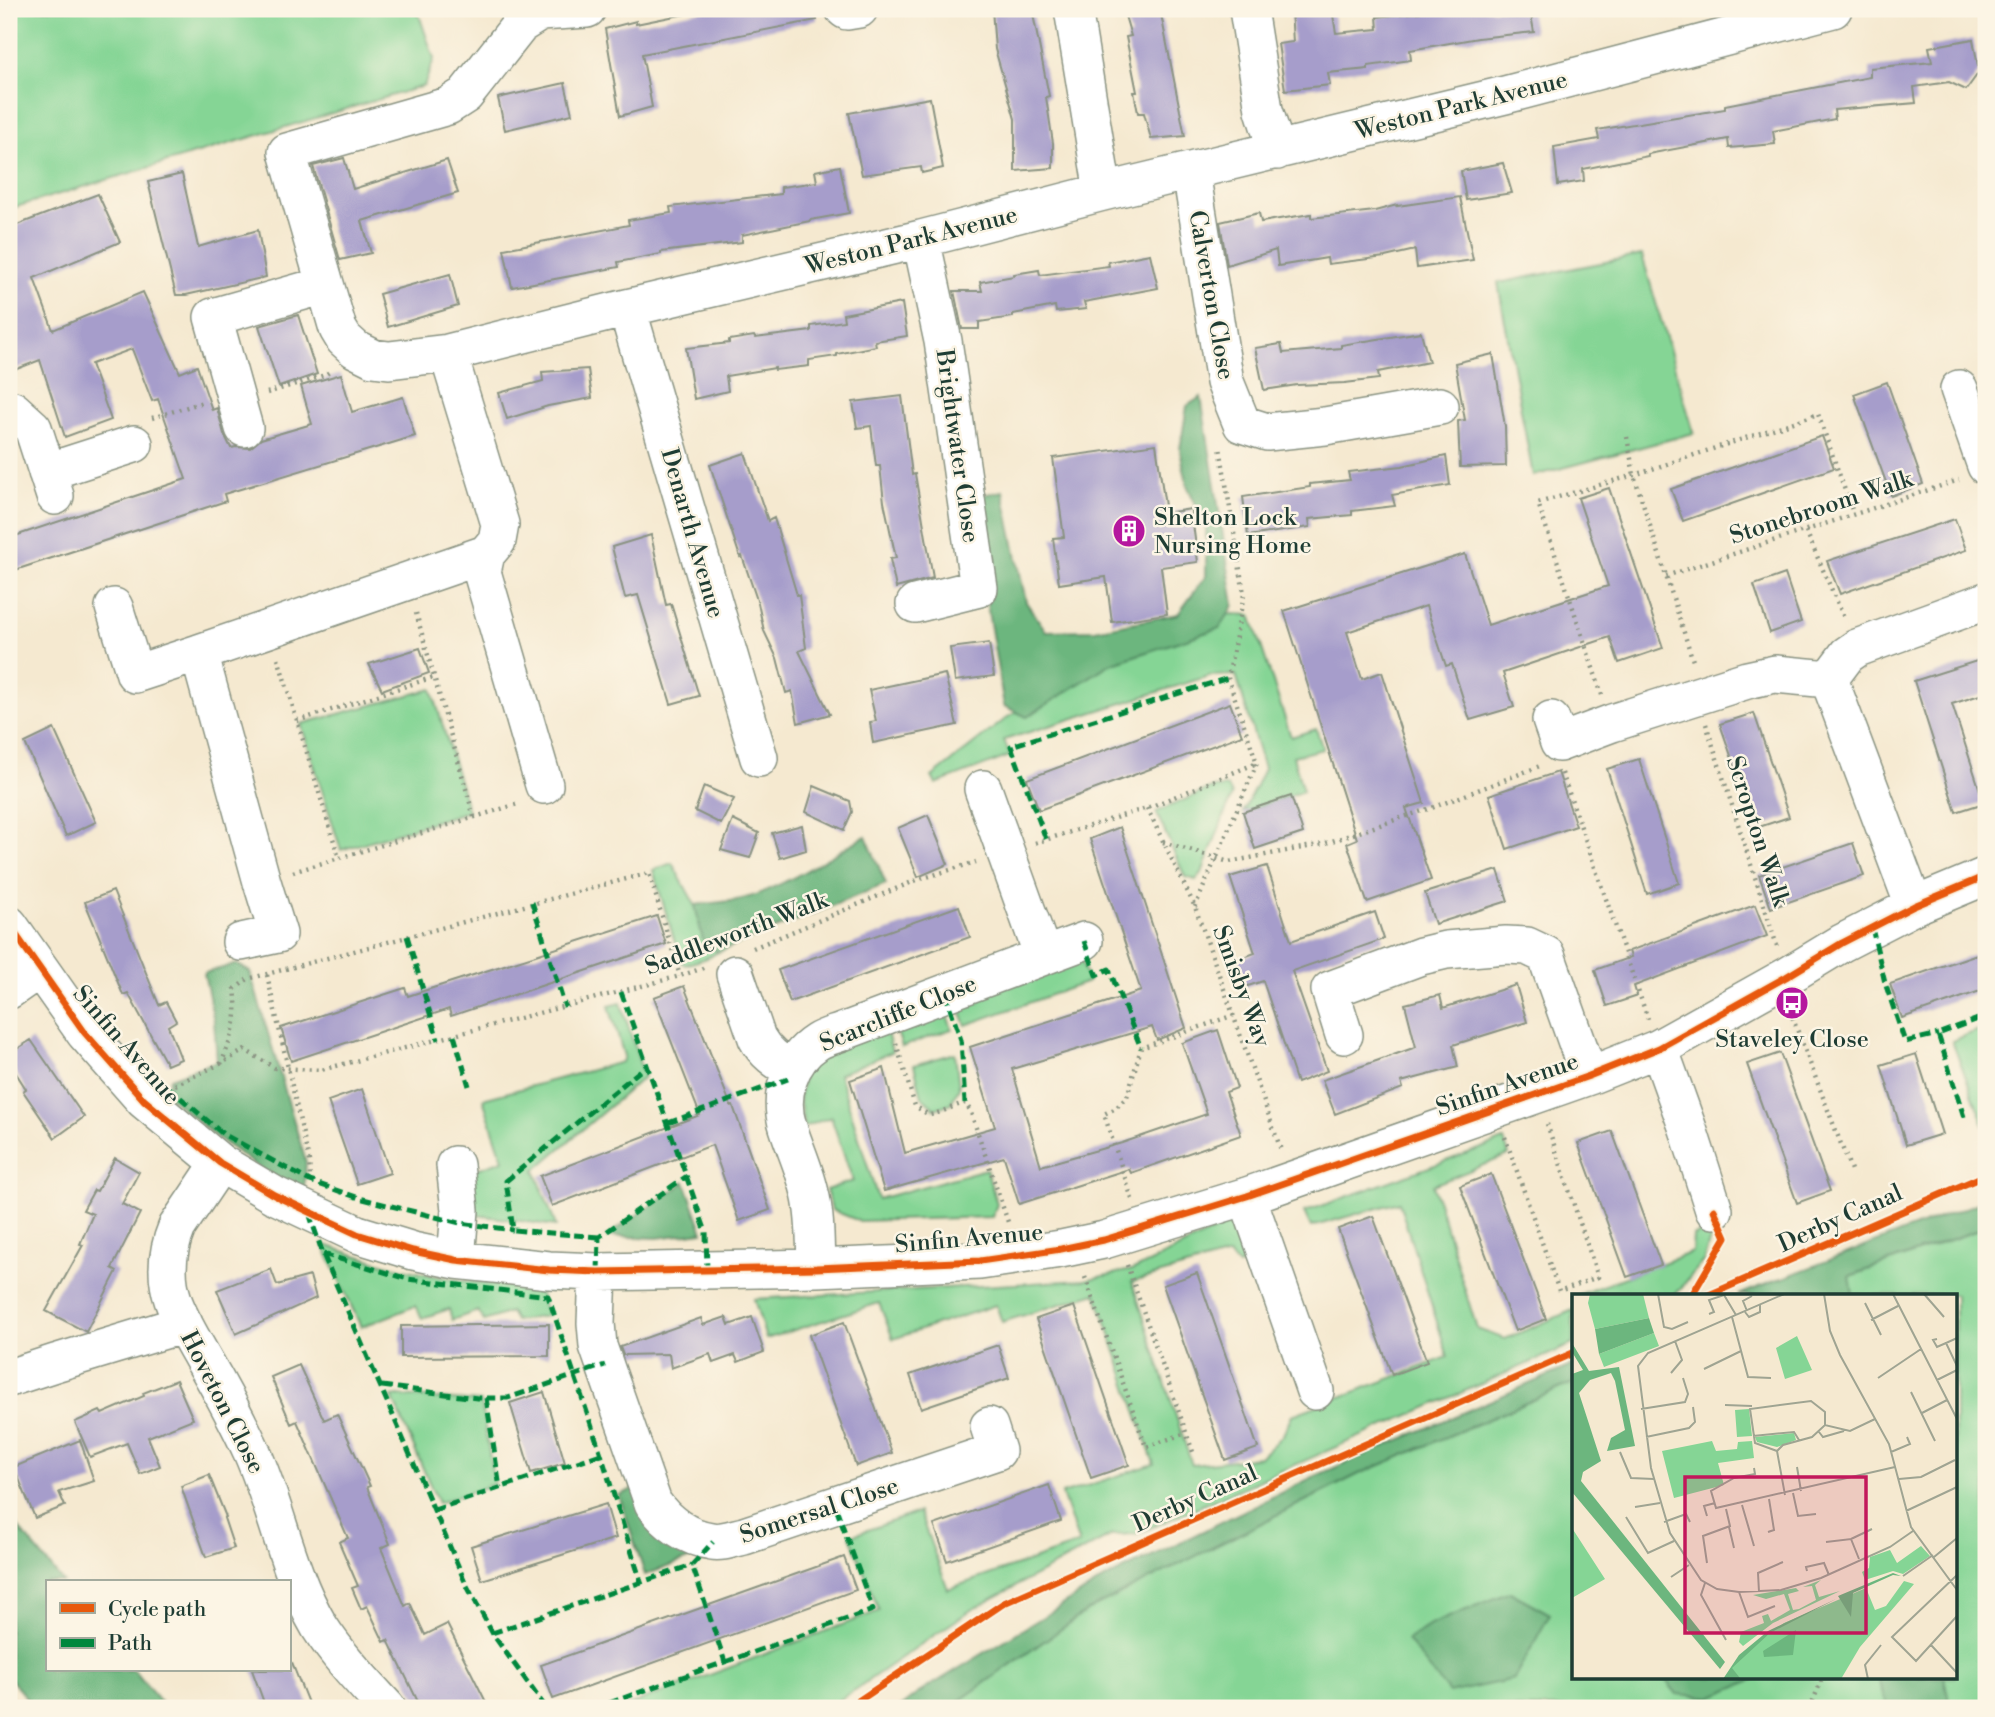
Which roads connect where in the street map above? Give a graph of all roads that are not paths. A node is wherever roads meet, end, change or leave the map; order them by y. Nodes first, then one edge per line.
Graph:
1 (587, 9) edge
2 (844, 9) edge
3 (859, 9) edge
4 (1073, 9) edge
5 (1248, 9) edge
6 (1833, 9) edge
7 (539, 10) edge
8 (1277, 151) junction
9 (1191, 172) junction
10 (1103, 192) junction
11 (921, 239) junction
12 (325, 285) junction
13 (626, 308) junction
14 (448, 353) junction
15 (1959, 388) dead end
16 (1440, 405) dead end
17 (9, 410) edge
18 (244, 428) dead end
19 (134, 444) dead end
20 (1975, 472) edge
21 (486, 554) junction
22 (1986, 601) edge
23 (915, 604) dead end
24 (114, 607) dead end
25 (199, 653) junction
26 (1829, 679) junction
27 (1556, 741) road end
28 (760, 758) dead end
29 (544, 785) road end
30 (982, 789) dead end
31 (1986, 876) edge
32 (1914, 906) junction
33 (9, 925) edge
34 (1084, 941) dead end
35 (241, 942) dead end
36 (1043, 956) junction
37 (728, 964) road end
38 (39, 969) junction
39 (9, 990) edge
40 (1344, 1035) dead end
41 (1658, 1048) junction
42 (792, 1070) junction
43 (1589, 1076) junction
44 (220, 1163) junction
45 (455, 1165) dead end
46 (1247, 1196) junction
47 (1714, 1209) dead end
48 (456, 1260) junction
49 (816, 1268) junction
50 (598, 1272) junction
51 (184, 1324) junction
52 (9, 1378) edge
53 (1315, 1391) dead end
54 (989, 1426) dead end
55 (387, 1708) edge

1 - 7 street
2 - 3 street
4 - 10 street
5 - 8 street
6 - 8 street, Weston Park Avenue
7 - 12 street
8 - 9 street, Weston Park Avenue
9 - 10 street, Weston Park Avenue
9 - 16 street, Calverton Close
10 - 11 street, Weston Park Avenue
11 - 13 street, Weston Park Avenue
11 - 23 street, Brightwater Close
12 - 14 street, Weston Park Avenue
12 - 18 street
13 - 14 street, Weston Park Avenue
13 - 28 street, Denarth Avenue
14 - 21 street
15 - 20 street
17 - 19 street
21 - 25 street
21 - 29 street
22 - 26 street
24 - 25 street
25 - 35 street
26 - 27 street
26 - 32 street
30 - 36 street
31 - 32 street, Sinfin Avenue
32 - 41 street, Sinfin Avenue
33 - 38 street, Sinfin Avenue
34 - 36 street, Scarcliffe Close
36 - 42 street, Scarcliffe Close
37 - 42 street
38 - 39 street
38 - 44 street, Sinfin Avenue
40 - 43 street
41 - 43 street, Sinfin Avenue
41 - 47 street
42 - 49 street, Scarcliffe Close
43 - 46 street, Sinfin Avenue
44 - 48 street, Sinfin Avenue
44 - 51 street, Hoveton Close
45 - 48 street
46 - 49 street, Sinfin Avenue
46 - 53 street
48 - 50 street, Sinfin Avenue
49 - 50 street, Sinfin Avenue
50 - 54 street, Somersal Close
51 - 52 street
51 - 55 street, Hoveton Close

